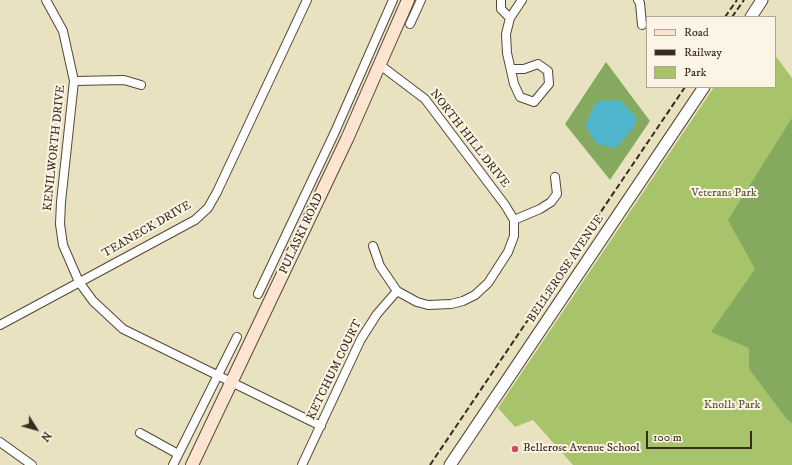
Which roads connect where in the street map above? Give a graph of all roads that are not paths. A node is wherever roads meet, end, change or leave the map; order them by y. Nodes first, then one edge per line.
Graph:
1 (46, 0) edge
2 (393, 0) edge
3 (408, 0) edge
4 (421, 0) edge
5 (501, 0) edge
6 (522, 0) edge
7 (638, 0) edge
8 (762, 0) edge
9 (304, 1) edge
10 (751, 16) edge
11 (510, 18) junction
12 (410, 24) dead end
13 (642, 25) dead end
14 (380, 65) junction
15 (511, 69) junction
16 (74, 80) junction
17 (141, 85) dead end
18 (703, 88) edge
19 (334, 134) junction
20 (347, 139) junction
21 (556, 177) dead end
22 (514, 220) junction
23 (374, 246) dead end
24 (275, 258) junction
25 (288, 264) junction
26 (79, 282) junction
27 (397, 291) junction
28 (258, 294) dead end
29 (0, 324) edge
30 (237, 338) dead end
31 (218, 376) junction
32 (232, 383) junction
33 (321, 426) junction
34 (140, 433) dead end
35 (0, 442) edge
36 (178, 454) junction
37 (32, 465) edge
38 (173, 465) edge
39 (192, 465) edge
40 (302, 465) edge
41 (450, 465) edge

1 - 16 street, KENILWORTH DRIVE
2 - 19 street
3 - 14 main road, PULASKI ROAD
4 - 12 street
5 - 11 street
6 - 11 street
7 - 13 street
8 - 10 street
9 - 26 street, TEANECK DRIVE
11 - 15 street
14 - 20 main road, PULASKI ROAD
14 - 22 street, NORTH HILL DRIVE
15 - 15 street
16 - 17 street
16 - 26 street, KENILWORTH DRIVE
18 - 41 street, BELLEROSE AVENUE
19 - 20 street
19 - 24 street
20 - 25 main road, PULASKI ROAD
21 - 22 street
22 - 27 street
23 - 27 street
24 - 25 street
24 - 28 street
25 - 32 main road, PULASKI ROAD
26 - 29 street, TEANECK DRIVE
26 - 31 street, KENILWORTH DRIVE
27 - 33 street, KETCHUM COURT
30 - 31 street
31 - 32 street, KENILWORTH DRIVE
31 - 36 street
32 - 33 street, KENILWORTH DRIVE
32 - 39 main road, PULASKI ROAD
33 - 40 street, KETCHUM COURT
34 - 36 street
35 - 37 street
36 - 38 street

